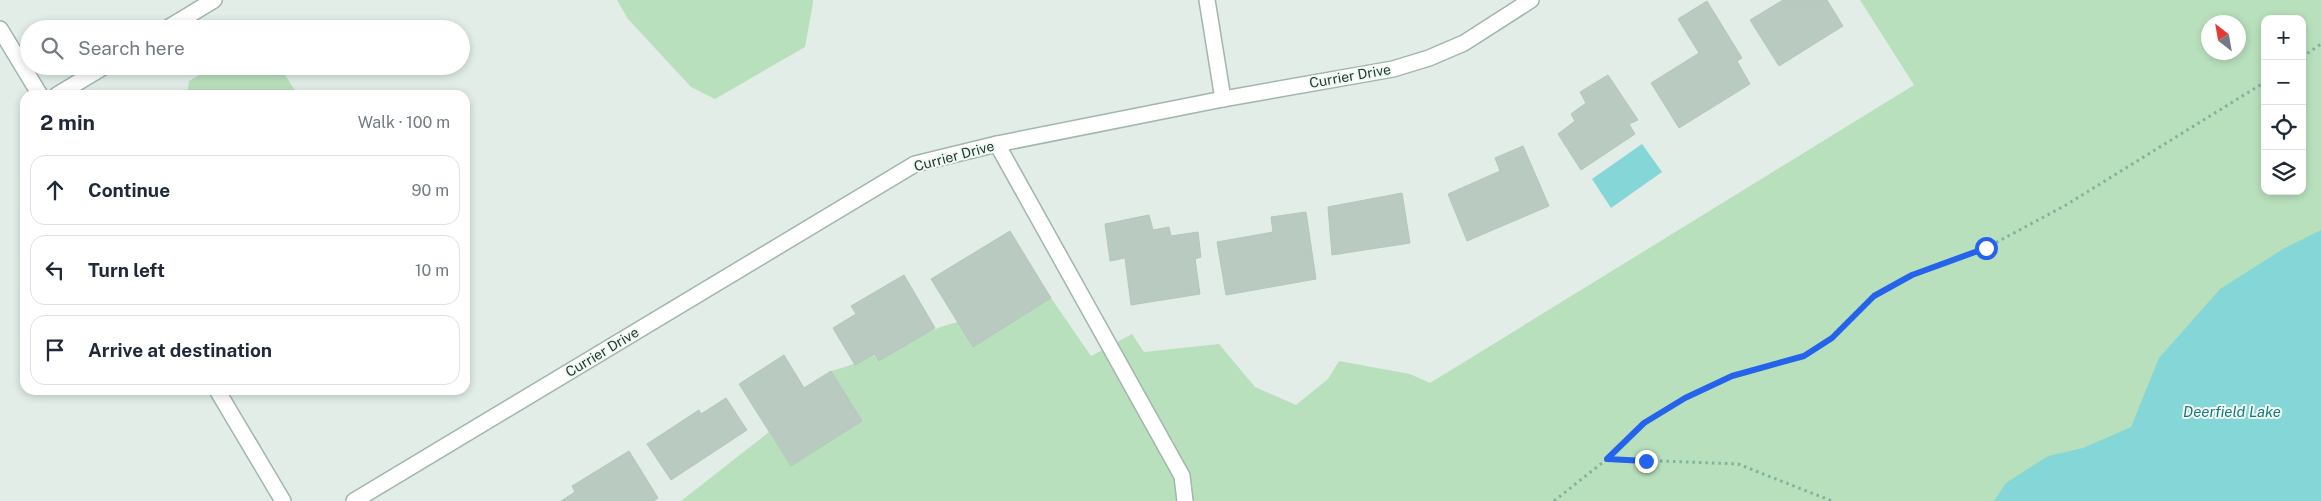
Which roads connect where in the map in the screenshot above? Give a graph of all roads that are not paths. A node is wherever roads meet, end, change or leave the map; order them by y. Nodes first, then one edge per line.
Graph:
1 (214, 0) edge
2 (1207, 0) edge
3 (1531, 0) edge
4 (181, 20) edge
5 (0, 29) edge
6 (20, 62) edge
7 (28, 75) edge
8 (90, 75) edge
9 (37, 90) edge
10 (65, 90) edge
11 (1223, 99) junction
12 (997, 144) junction
13 (220, 395) edge
14 (284, 501) edge
15 (354, 501) edge
16 (1185, 501) edge

1 - 4 street
2 - 11 street
3 - 11 street, Currier Drive
5 - 6 street
7 - 9 street
8 - 10 street
11 - 12 street, Currier Drive
12 - 15 street, Currier Drive
12 - 16 street
13 - 14 street

